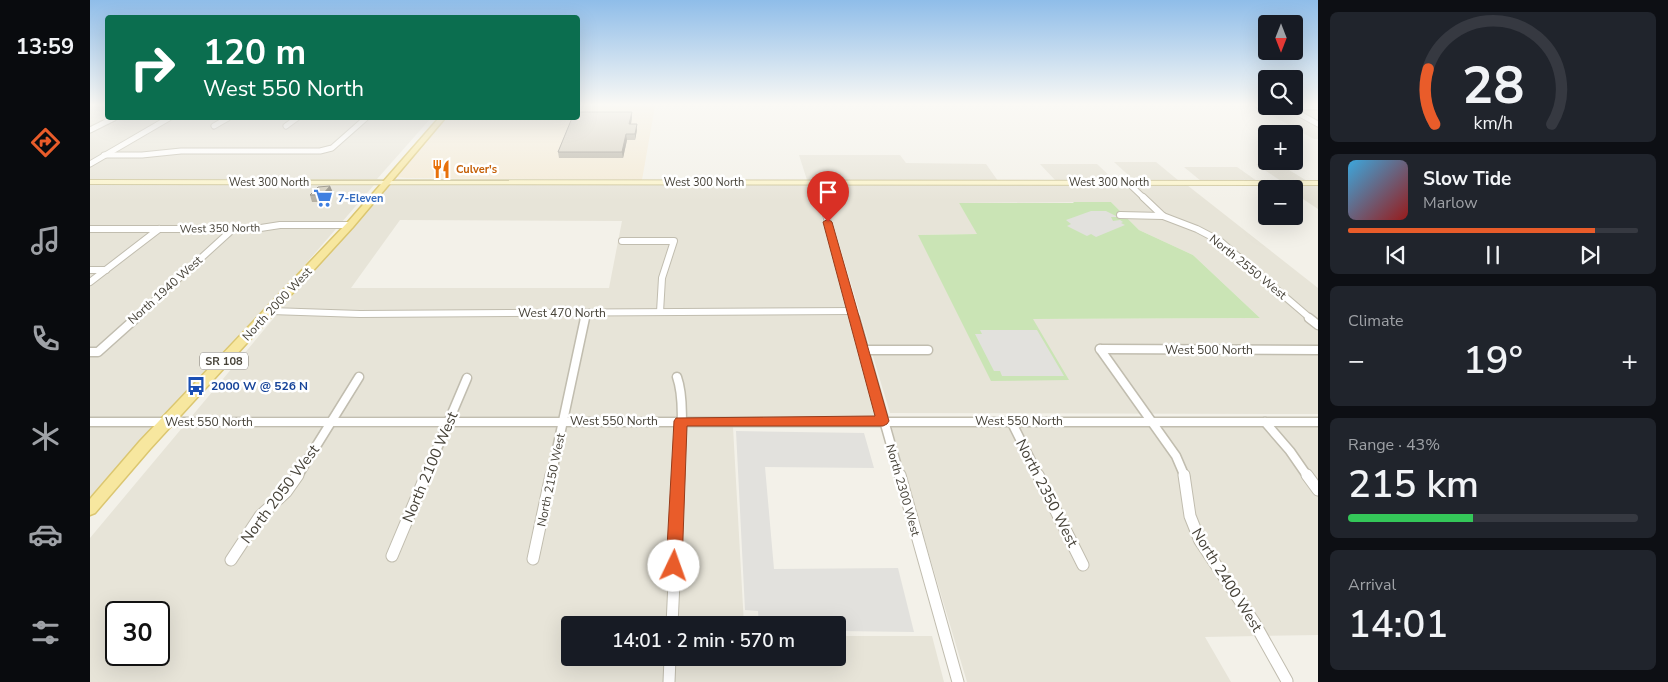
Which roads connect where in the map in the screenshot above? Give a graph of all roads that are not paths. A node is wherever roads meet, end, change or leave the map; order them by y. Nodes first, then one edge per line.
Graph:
1 (136, 137) edge
2 (345, 137) edge
3 (426, 137) edge
4 (104, 155) junction
5 (90, 164) edge
6 (90, 182) edge
7 (388, 182) junction
8 (1127, 182) junction
9 (816, 183) junction
10 (1318, 183) edge
11 (1120, 215) dead end
12 (1163, 216) junction
13 (350, 225) junction
14 (90, 229) edge
15 (158, 229) junction
16 (233, 229) junction
17 (622, 241) dead end
18 (90, 270) edge
19 (106, 270) junction
20 (90, 282) edge
21 (271, 311) junction
22 (853, 311) junction
23 (586, 312) junction
24 (660, 312) junction
25 (1318, 325) edge
26 (1100, 349) joint
27 (864, 350) junction
28 (928, 350) dead end
29 (1318, 350) edge
30 (94, 352) edge
31 (360, 377) dead end
32 (677, 377) dead end
33 (467, 378) dead end
34 (333, 421) junction
35 (450, 421) junction
36 (564, 421) junction
37 (680, 421) junction
38 (883, 421) junction
39 (1011, 421) junction
40 (1151, 421) junction
41 (90, 422) edge
42 (168, 422) junction
43 (1265, 422) junction
44 (1318, 422) edge
45 (1318, 490) edge
46 (90, 509) edge
47 (392, 556) dead end
48 (533, 559) dead end
49 (230, 560) dead end
50 (1083, 565) dead end
51 (672, 616) edge
52 (670, 666) edge
53 (1287, 681) edge
54 (669, 682) edge
55 (958, 682) edge

1 - 4 street
2 - 4 street
3 - 7 main road, North 2000 West / SR 108
4 - 5 street
6 - 7 main road, West 300 North
7 - 9 main road, West 300 North
7 - 13 main road, North 2000 West / SR 108
8 - 9 main road, West 300 North
8 - 10 main road, West 300 North
8 - 12 street, North 2550 West
9 - 22 street, North 2300 West
11 - 12 street
12 - 25 street, North 2550 West
13 - 16 street, West 350 North
13 - 21 main road, North 2000 West / SR 108
14 - 15 street, West 350 North
15 - 16 street, West 350 North
15 - 19 street
16 - 30 street, North 1940 West
17 - 24 street
18 - 19 street
19 - 20 street
21 - 23 street, West 470 North
21 - 42 main road, North 2000 West / SR 108
22 - 24 street, West 470 North
22 - 27 street, North 2300 West
23 - 24 street, West 470 North
23 - 36 street, North 2150 West
26 - 29 street, West 500 North
26 - 40 street, North 2400 West
27 - 28 street
27 - 38 street, North 2300 West
31 - 34 street, North 2050 West
32 - 37 street
33 - 35 street, North 2100 West
34 - 35 street, West 550 North
34 - 42 street, West 550 North
34 - 49 street, North 2050 West
35 - 36 street, West 550 North
35 - 47 street, North 2100 West
36 - 37 street, West 550 North
36 - 48 street, North 2150 West
37 - 38 street, West 550 North
37 - 51 street
38 - 39 street, West 550 North
38 - 55 street, North 2300 West
39 - 40 street, West 550 North
39 - 50 street, North 2350 West
40 - 43 street, West 550 North
40 - 53 street, North 2400 West
41 - 42 street, West 550 North
42 - 46 main road, North 2000 West / SR 108
43 - 44 street, West 550 North
43 - 45 street
52 - 54 street

